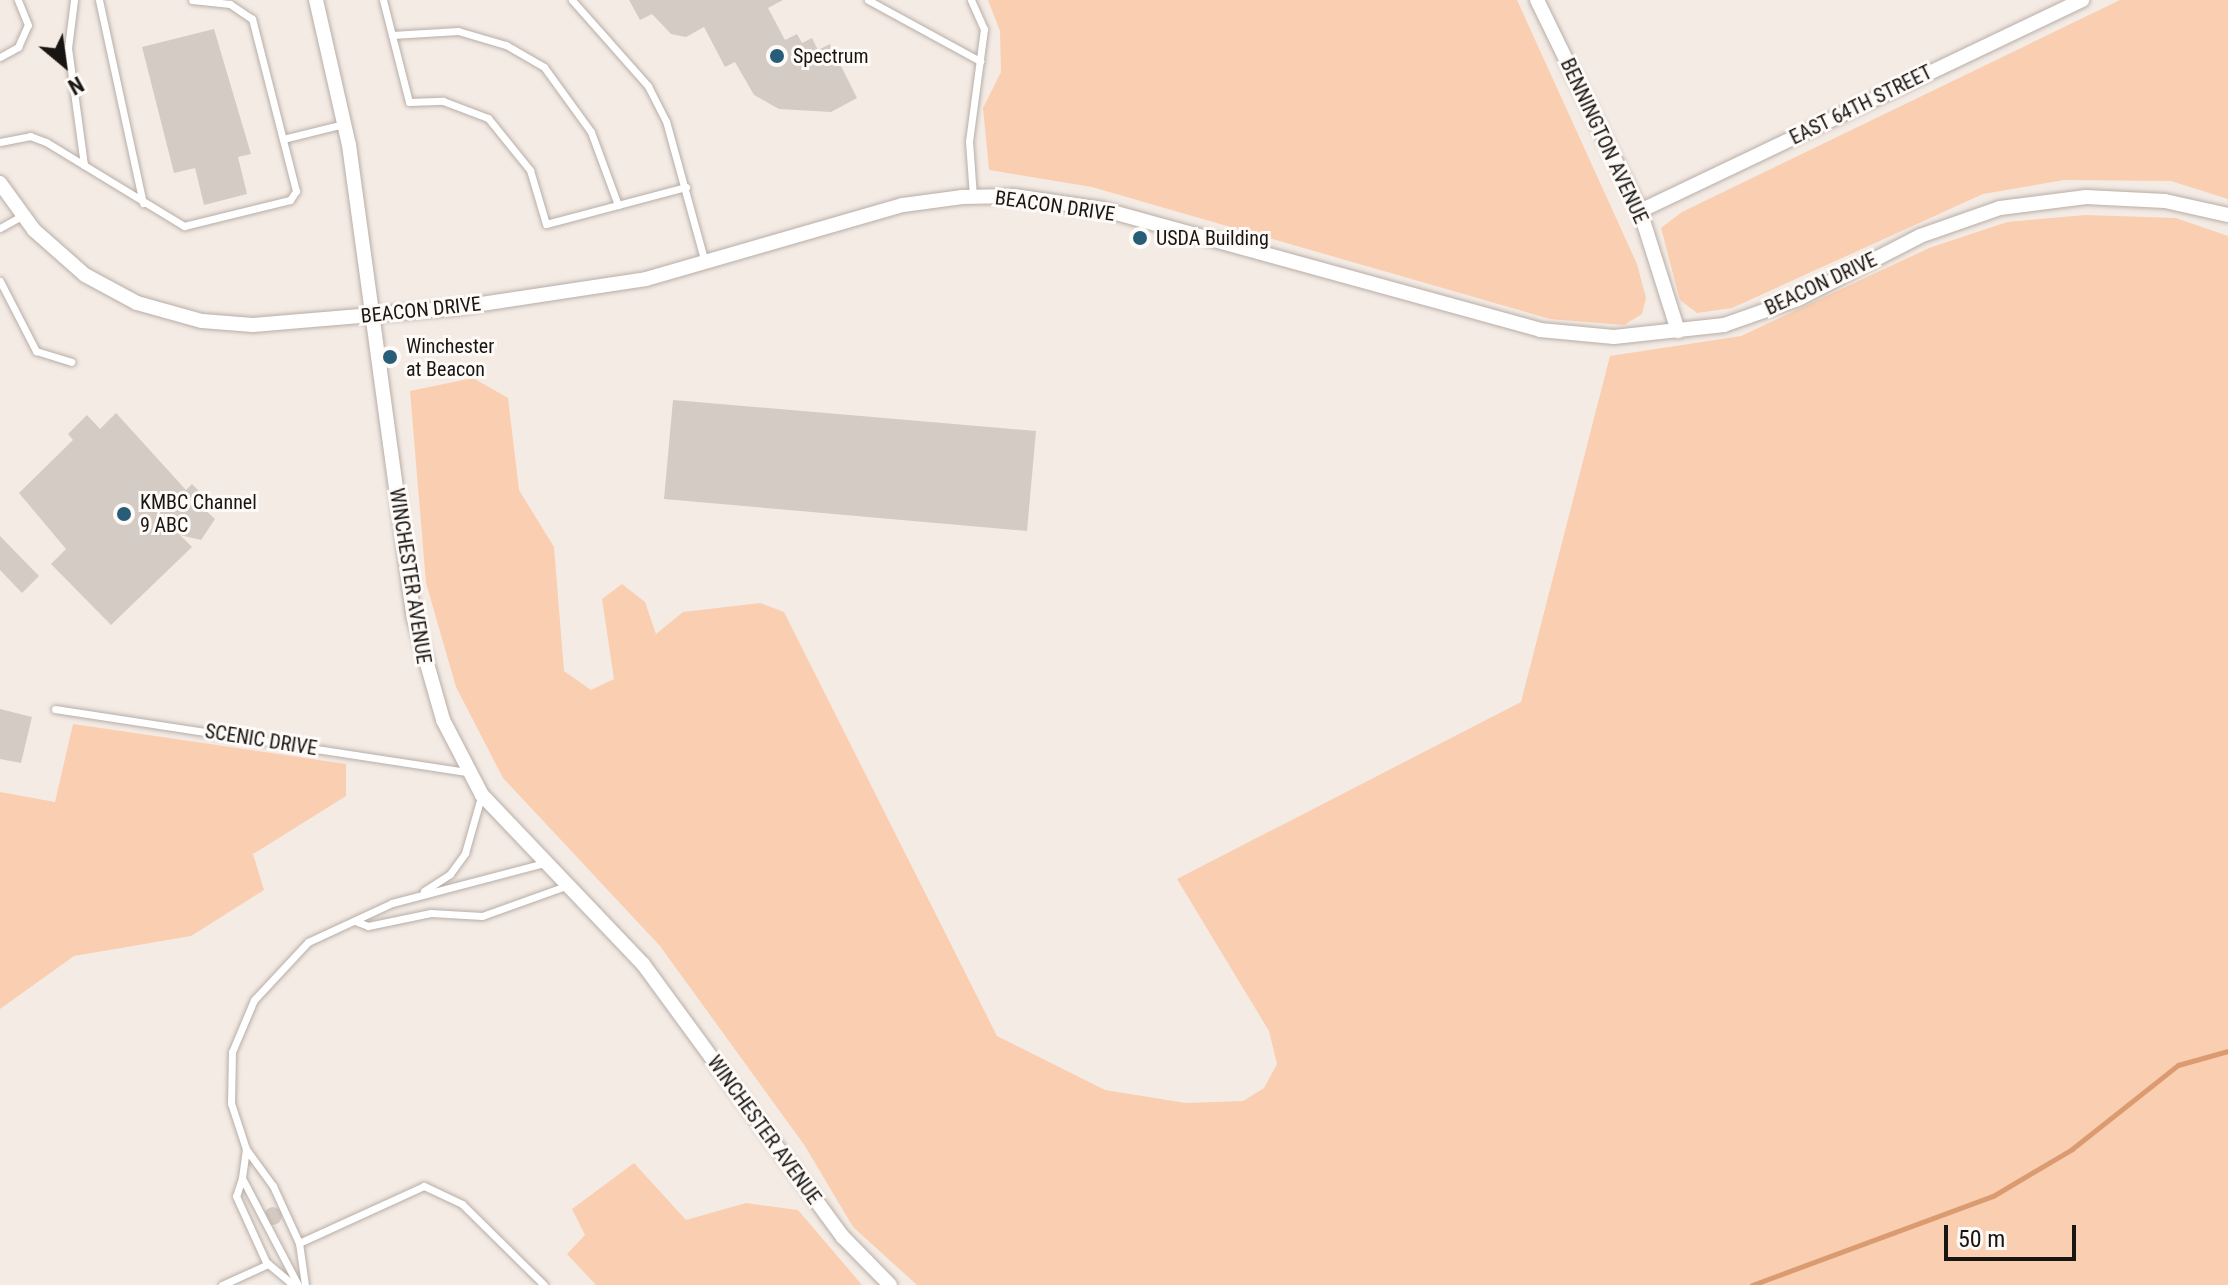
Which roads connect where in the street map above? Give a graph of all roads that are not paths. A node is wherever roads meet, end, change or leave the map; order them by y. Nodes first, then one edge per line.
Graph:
1 (18, 0) edge
2 (74, 0) edge
3 (99, 0) edge
4 (192, 0) edge
5 (316, 0) edge
6 (383, 0) edge
7 (572, 0) edge
8 (868, 0) edge
9 (971, 0) edge
10 (1537, 0) edge
11 (2082, 0) edge
12 (392, 35) junction
13 (0, 57) edge
14 (980, 61) junction
15 (344, 124) junction
16 (283, 139) junction
17 (0, 142) edge
18 (84, 165) junction
19 (0, 183) edge
20 (686, 187) junction
21 (973, 197) junction
22 (143, 203) junction
23 (618, 205) junction
24 (1640, 211) junction
25 (23, 215) junction
26 (2228, 215) edge
27 (0, 228) edge
28 (705, 263) junction
29 (0, 281) edge
30 (372, 315) junction
31 (1678, 331) junction
32 (71, 362) dead end
33 (55, 709) dead end
34 (466, 772) junction
35 (482, 795) junction
36 (541, 864) junction
37 (563, 887) junction
38 (410, 898) junction
39 (355, 921) junction
40 (246, 1149) junction
41 (242, 1178) junction
42 (299, 1243) junction
43 (268, 1264) junction
44 (222, 1285) edge
45 (295, 1285) edge
46 (305, 1285) edge
47 (544, 1285) edge
48 (890, 1285) edge

1 - 13 lane
2 - 18 lane
3 - 22 lane
4 - 16 lane
5 - 15 street, WINCHESTER AVENUE
6 - 12 lane
7 - 20 lane
8 - 14 lane
9 - 14 lane
10 - 24 street, BENNINGTON AVENUE
11 - 24 street, EAST 64TH STREET
12 - 23 lane
12 - 23 lane
14 - 21 lane
15 - 16 lane
15 - 30 street, WINCHESTER AVENUE
16 - 22 lane
17 - 18 lane
18 - 22 lane
19 - 25 street, BEACON DRIVE
20 - 23 lane
20 - 28 lane
21 - 28 street, BEACON DRIVE
21 - 31 street, BEACON DRIVE
24 - 31 street, BENNINGTON AVENUE
25 - 27 lane
25 - 30 street, BEACON DRIVE
26 - 31 street, BEACON DRIVE
28 - 30 street, BEACON DRIVE
29 - 32 lane
30 - 34 street, WINCHESTER AVENUE
33 - 34 lane, SCENIC DRIVE
34 - 35 street, WINCHESTER AVENUE
35 - 36 street, WINCHESTER AVENUE
35 - 38 lane
36 - 37 street, WINCHESTER AVENUE
36 - 38 lane
37 - 39 lane
37 - 48 street, WINCHESTER AVENUE
38 - 39 lane
39 - 40 lane
40 - 41 lane
40 - 42 lane
41 - 43 lane
41 - 45 lane
42 - 46 lane
42 - 47 lane
43 - 44 lane
43 - 45 lane

